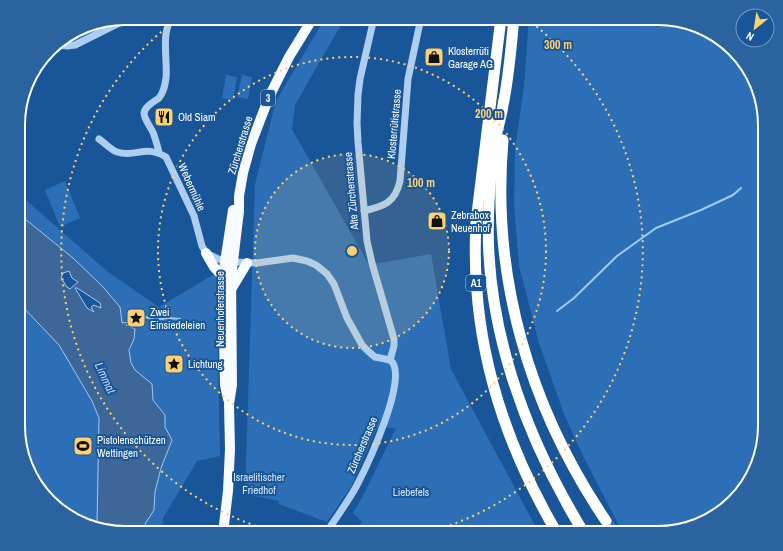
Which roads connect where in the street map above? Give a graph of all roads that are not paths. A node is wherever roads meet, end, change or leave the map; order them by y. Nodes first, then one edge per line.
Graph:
1 (168, 25) edge
2 (309, 25) edge
3 (372, 25) edge
4 (419, 25) edge
5 (500, 25) edge
6 (513, 25) edge
7 (113, 26) edge
8 (65, 46) edge
9 (503, 105) junction
10 (99, 139) dead end
11 (159, 153) junction
12 (364, 211) junction
13 (206, 253) junction
14 (229, 261) junction
15 (247, 263) junction
16 (223, 277) junction
17 (231, 290) junction
18 (390, 360) junction
19 (229, 404) junction
20 (606, 521) tunnel mouth
21 (223, 526) edge
22 (331, 526) edge
23 (553, 526) edge
24 (580, 526) edge

1 - 11 street
2 - 14 main road, Zürcherstrasse / 3
3 - 12 street, Alte Zürcherstrasse
4 - 12 street, Klosterrütistrasse
5 - 23 highway, A1
6 - 9 highway, A1
7 - 8 street
9 - 20 highway, A1
9 - 24 highway, A1
10 - 11 street
11 - 13 street, Webermühle
12 - 18 street, Alte Zürcherstrasse
13 - 14 street
13 - 16 main road
14 - 15 street
14 - 16 main road, Neuenhoferstrasse / 3
14 - 17 main road, Neuenhoferstrasse / 3
15 - 17 main road
15 - 18 street
16 - 19 main road, Neuenhoferstrasse / 3
17 - 19 main road, Neuenhoferstrasse / 3
18 - 22 street, Zürcherstrasse
19 - 21 main road, Neuenhoferstrasse / 3

